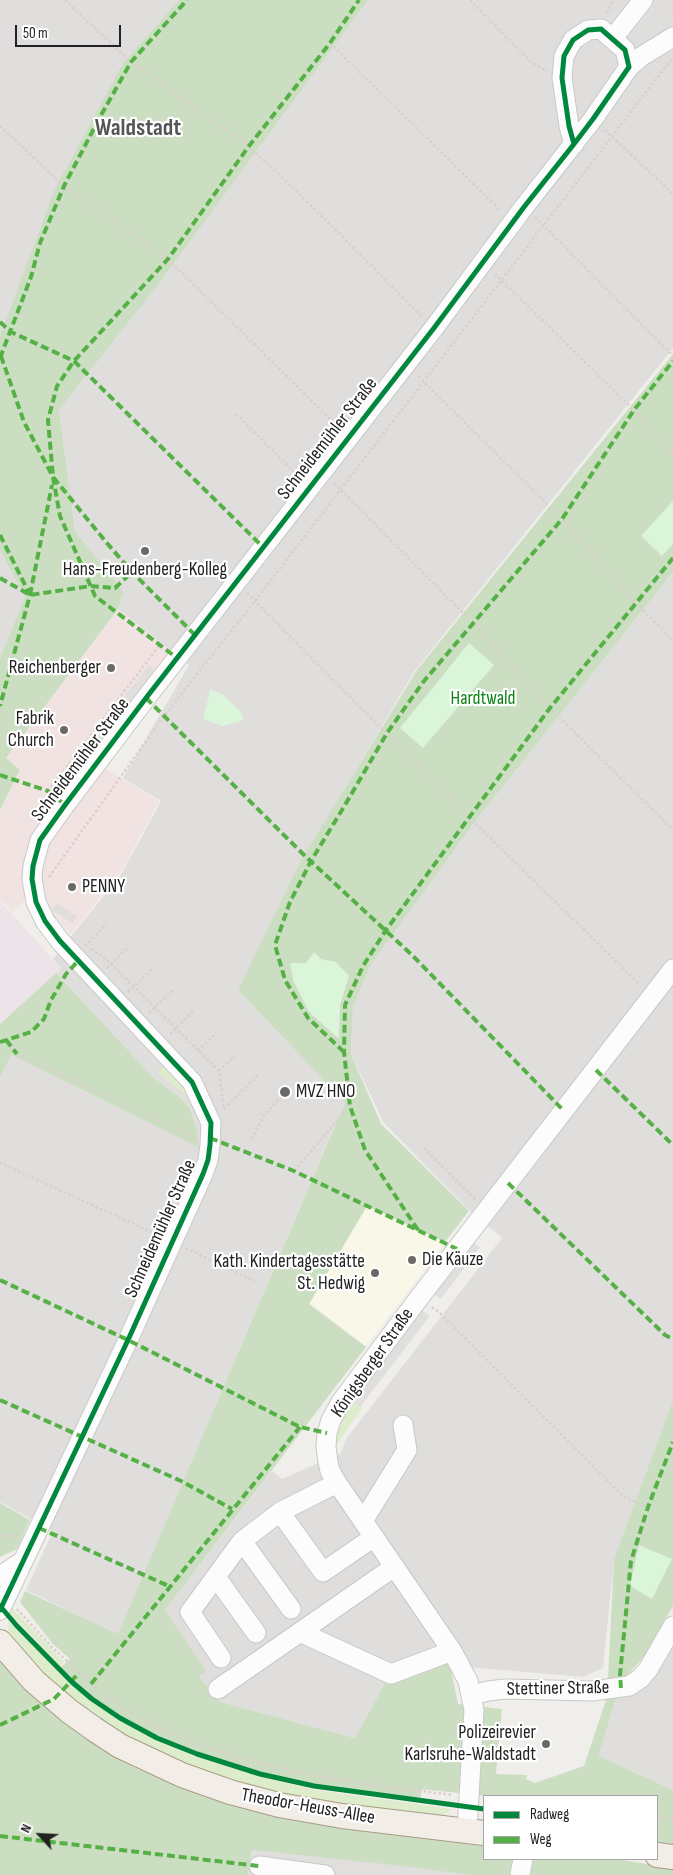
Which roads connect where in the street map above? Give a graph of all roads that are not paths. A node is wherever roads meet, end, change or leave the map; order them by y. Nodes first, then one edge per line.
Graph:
1 (643, 0) edge
2 (613, 38) junction
3 (673, 38) edge
4 (630, 67) junction
5 (574, 144) junction
6 (673, 969) edge
7 (403, 1425) dead end
8 (337, 1482) junction
9 (280, 1512) junction
10 (363, 1521) junction
11 (374, 1538) junction
12 (242, 1541) junction
13 (24, 1561) junction
14 (394, 1567) junction
15 (0, 1576) edge
16 (216, 1576) junction
17 (3, 1604) edge
18 (291, 1609) dead end
19 (673, 1626) edge
20 (256, 1633) dead end
21 (302, 1633) junction
22 (0, 1642) edge
23 (452, 1651) junction
24 (221, 1658) dead end
25 (218, 1689) dead end
26 (472, 1695) junction
27 (476, 1832) edge
28 (658, 1855) edge
29 (673, 1857) edge
30 (523, 1860) edge
31 (259, 1866) dead end
32 (325, 1875) edge
33 (520, 1875) edge

1 - 2 street
2 - 4 street
2 - 5 street
3 - 4 street, Schneidemühler Straße
4 - 5 street, Schneidemühler Straße
5 - 13 street, Schneidemühler Straße
6 - 8 street, Königsberger Straße
7 - 10 street
8 - 9 street
8 - 10 street, Königsberger Straße
9 - 11 street
9 - 12 street
10 - 11 street, Königsberger Straße
11 - 14 street, Königsberger Straße
12 - 16 street
12 - 18 street
13 - 15 street
13 - 17 street, Schneidemühler Straße
14 - 21 street
14 - 23 street, Königsberger Straße
16 - 20 street
16 - 24 street
19 - 26 street, Stettiner Straße
21 - 23 street
21 - 25 street
22 - 27 main road, Theodor-Heuss-Allee
23 - 26 street, Königsberger Straße
26 - 27 street, Königsberger Straße
28 - 29 main road
30 - 33 street
31 - 32 street

